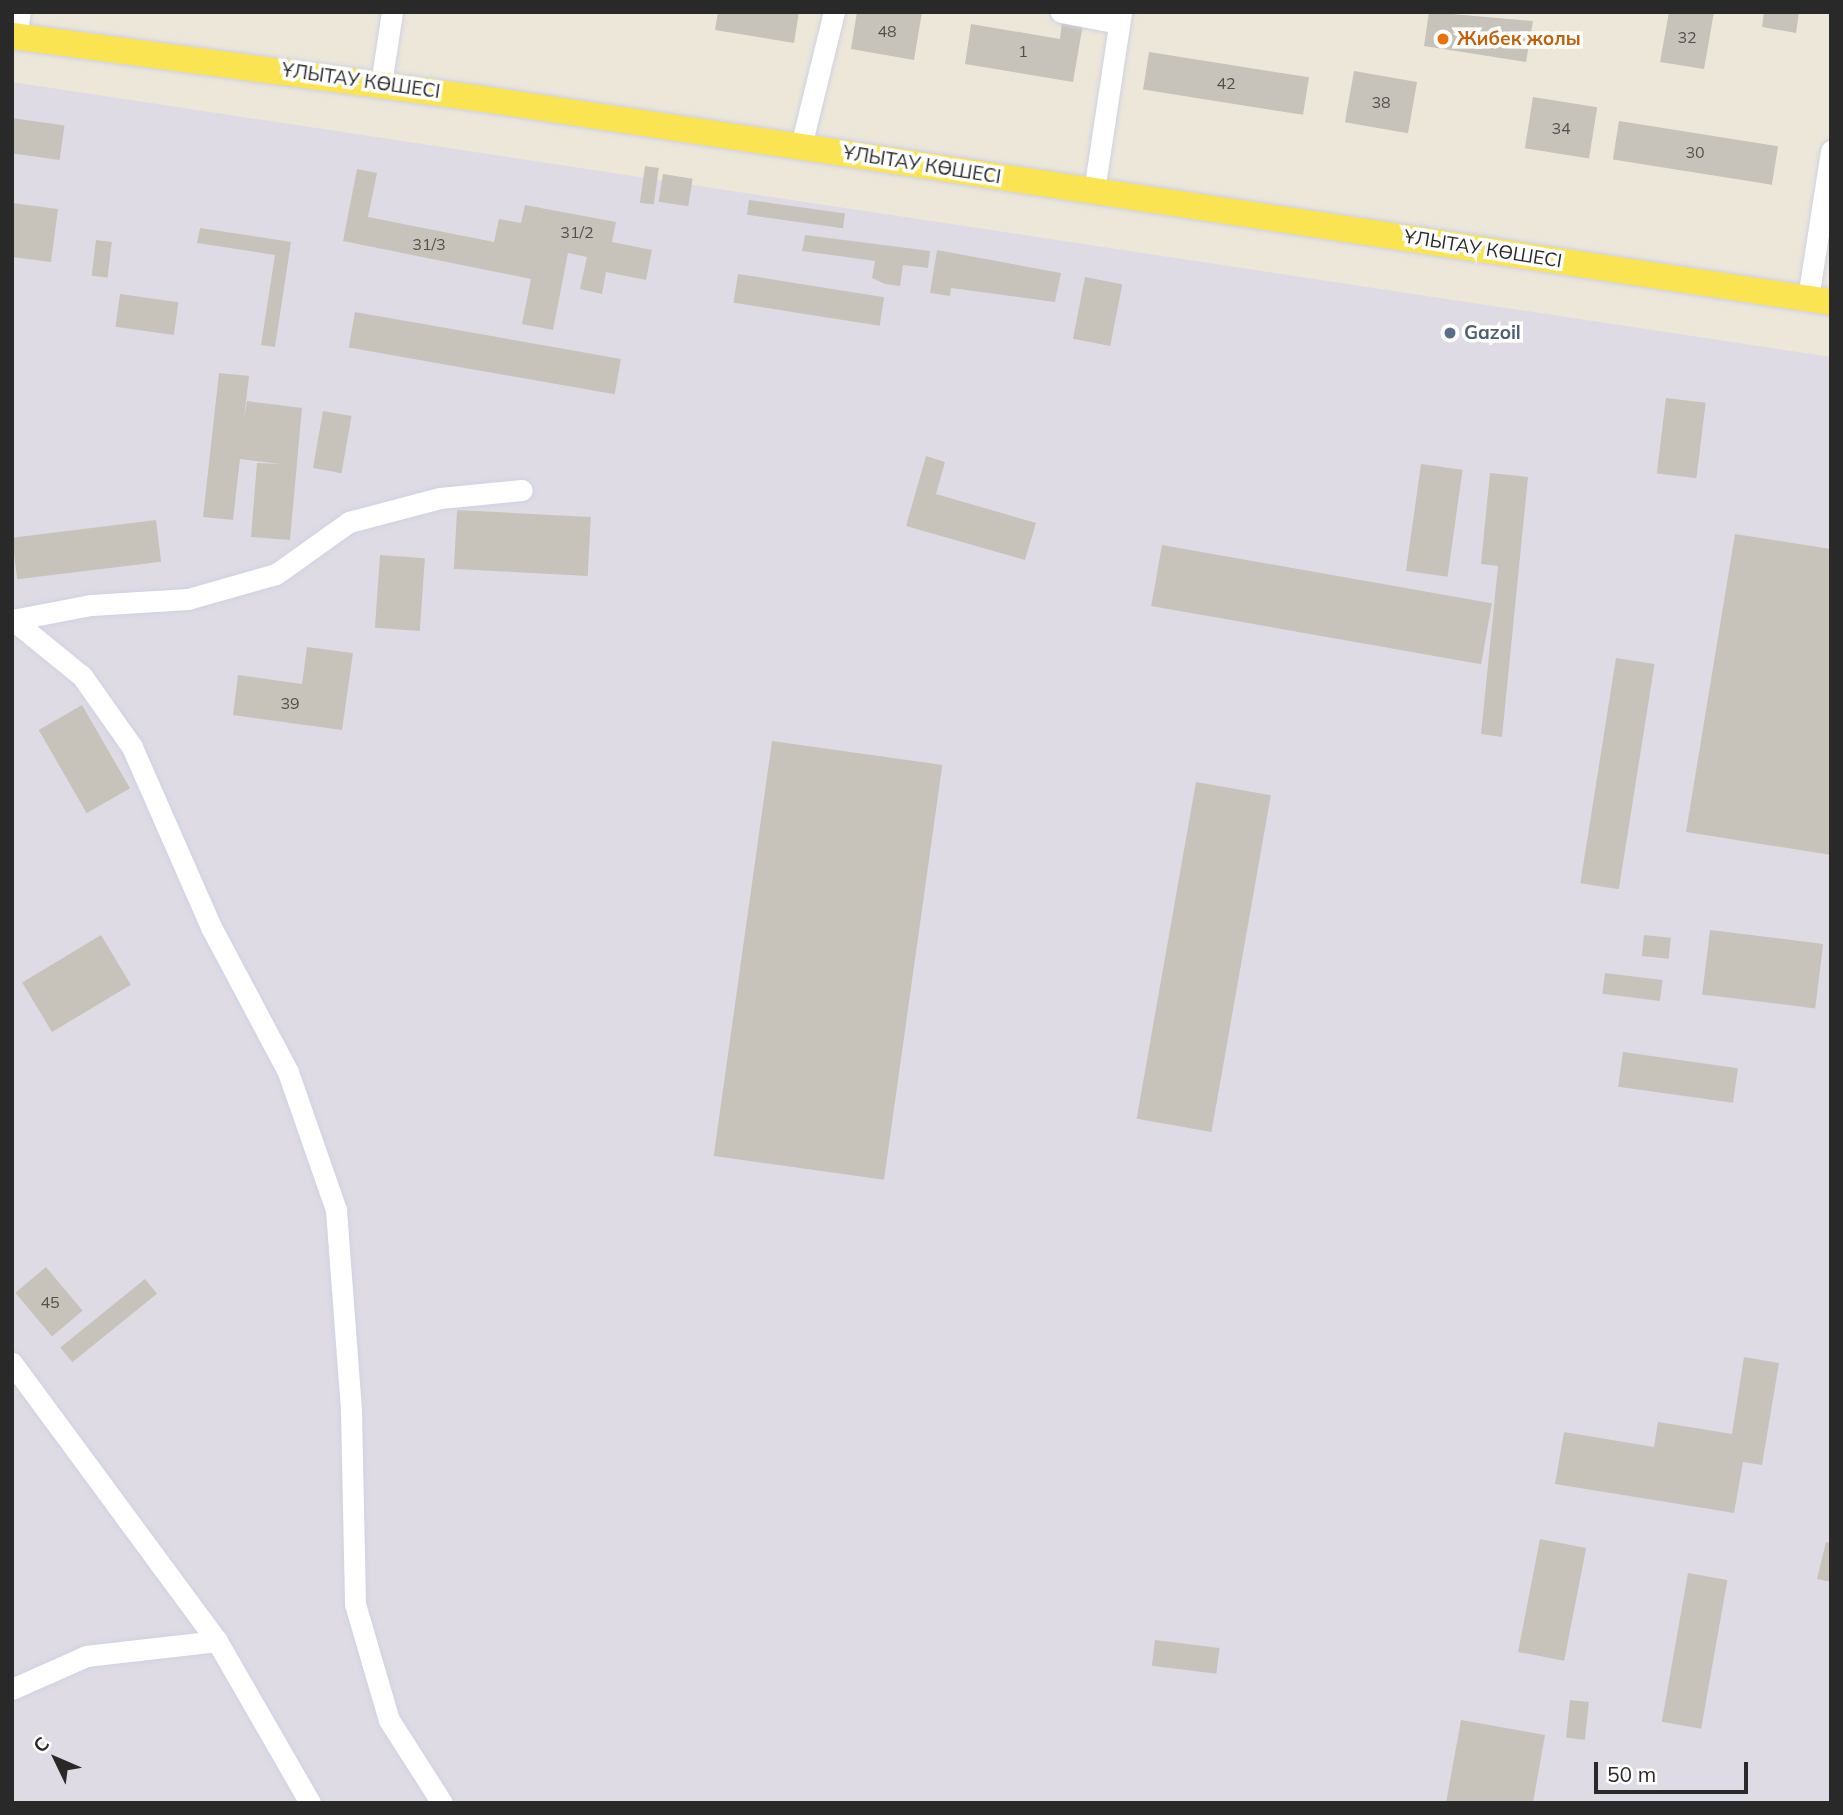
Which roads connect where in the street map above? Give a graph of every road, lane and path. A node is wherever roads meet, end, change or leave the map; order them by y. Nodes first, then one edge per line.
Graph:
1 (391, 12) edge
2 (834, 12) edge
3 (1061, 12) edge
4 (1120, 18) edge
5 (16, 28) edge
6 (381, 84) junction
7 (801, 146) junction
8 (1831, 152) edge
9 (1094, 191) junction
10 (1819, 300) edge
11 (522, 490) dead end
12 (13, 620) edge
13 (12, 1363) edge
14 (217, 1641) junction
15 (12, 1689) edge
16 (310, 1803) edge
17 (442, 1803) edge

1 - 6 street
2 - 7 street
3 - 4 street
4 - 9 street
5 - 6 main road, ҰЛЫТАУ КӨШЕСІ
6 - 7 main road, ҰЛЫТАУ КӨШЕСІ
7 - 9 main road, ҰЛЫТАУ КӨШЕСІ
8 - 10 street
9 - 10 main road, ҰЛЫТАУ КӨШЕСІ
11 - 12 street
12 - 17 street
13 - 14 street
14 - 15 street
14 - 16 street

